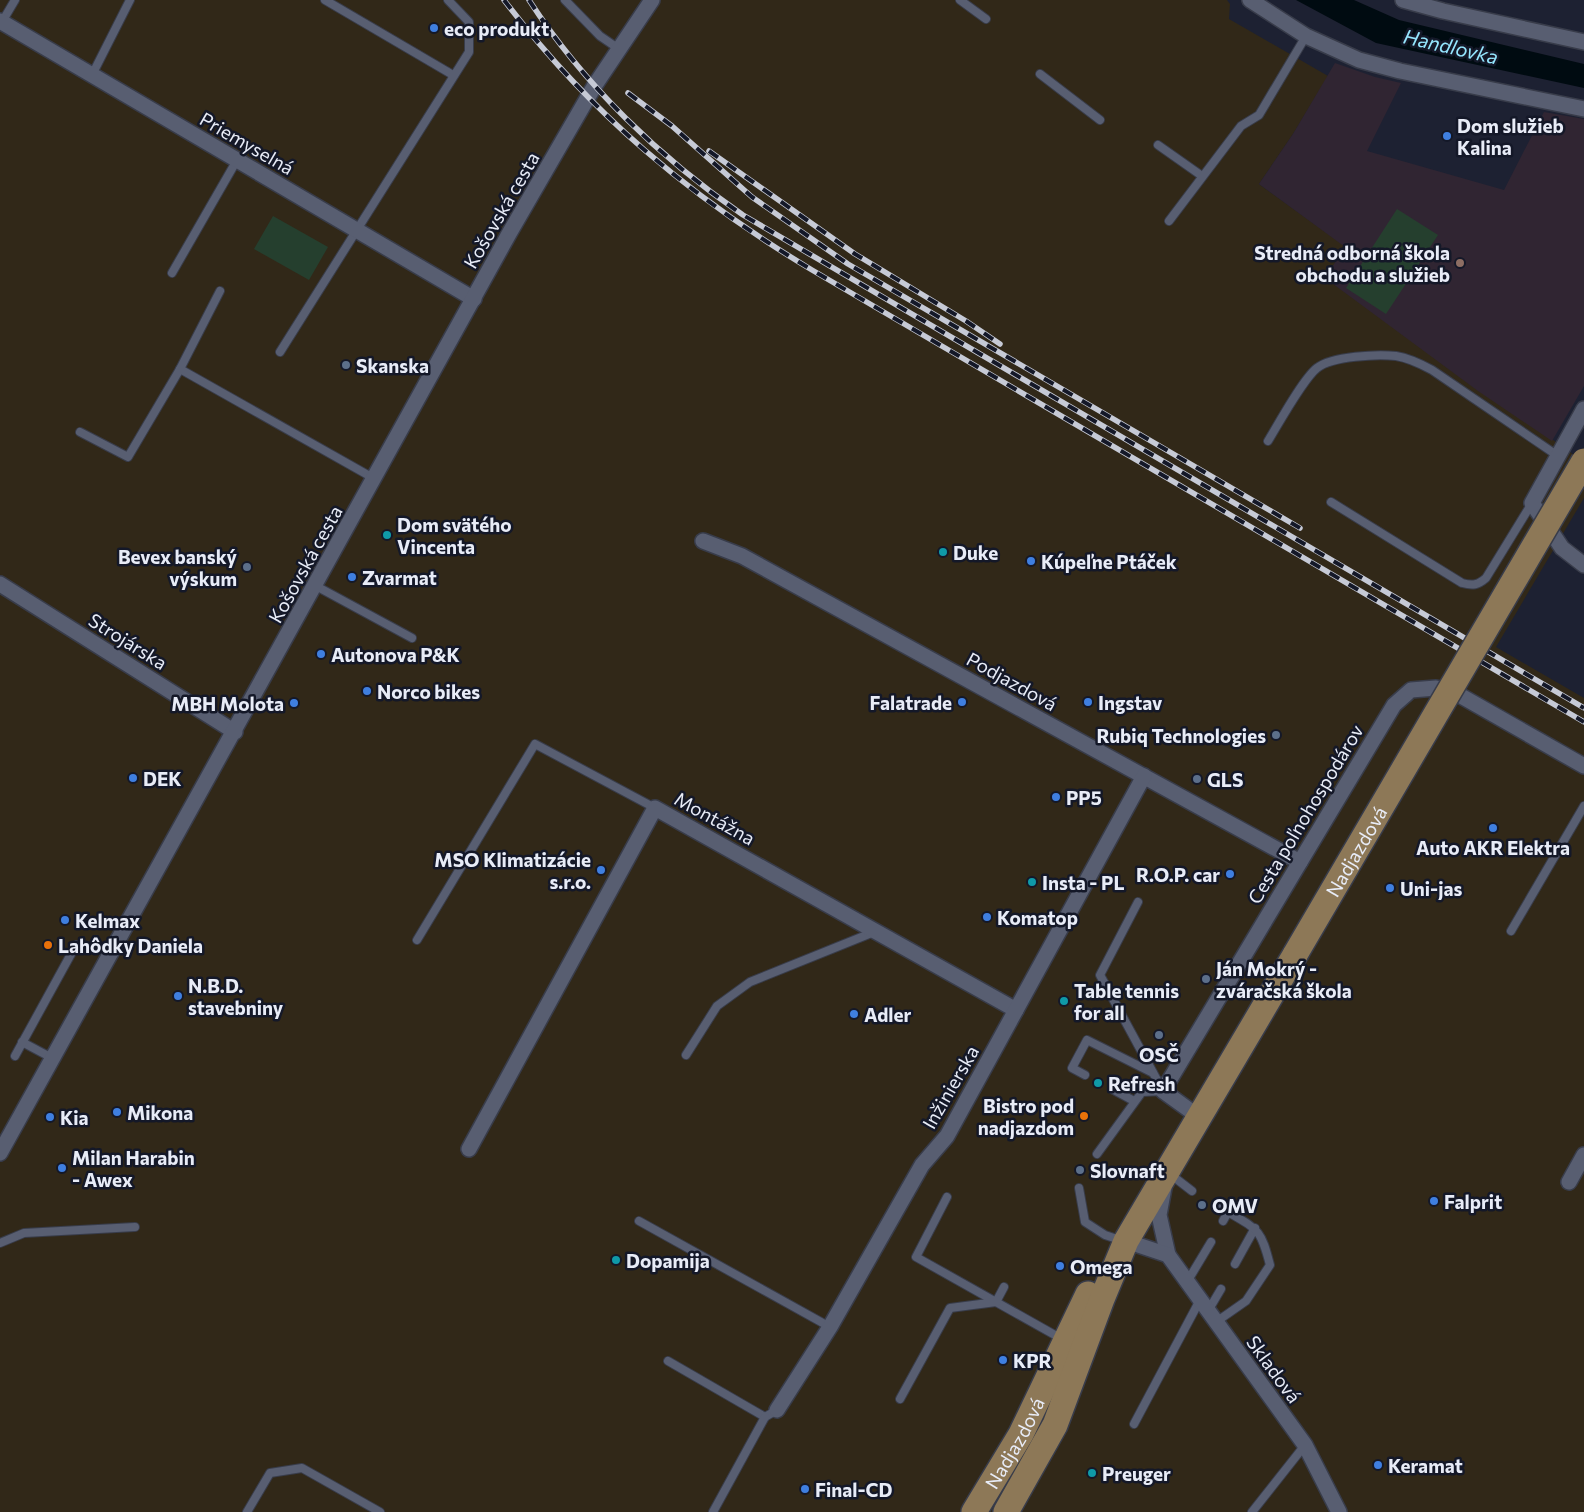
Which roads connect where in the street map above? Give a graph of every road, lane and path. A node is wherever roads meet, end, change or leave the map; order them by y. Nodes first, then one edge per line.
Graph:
1 (15, 0) edge
2 (130, 0) edge
3 (325, 0) edge
4 (448, 0) edge
5 (565, 0) edge
6 (652, 0) edge
7 (960, 0) edge
8 (1250, 0) edge
9 (1403, 0) edge
10 (986, 19) dead end
11 (1, 21) edge
12 (1306, 36) junction
13 (1584, 42) edge
14 (619, 49) junction
15 (1040, 74) dead end
16 (92, 75) junction
17 (453, 75) junction
18 (1584, 109) edge
19 (1100, 120) dead end
20 (1158, 145) dead end
21 (237, 160) junction
22 (1202, 176) junction
23 (1169, 221) dead end
24 (356, 230) junction
25 (172, 273) dead end
26 (220, 291) dead end
27 (474, 299) junction
28 (280, 352) dead end
29 (180, 370) junction
30 (1584, 409) edge
31 (80, 432) dead end
32 (1268, 441) dead end
33 (1558, 456) junction
34 (1584, 461) edge
35 (375, 479) junction
36 (1330, 502) dead end
37 (1532, 502) junction
38 (703, 541) dead end
39 (1584, 565) edge
40 (0, 584) edge
41 (316, 586) junction
42 (412, 638) dead end
43 (235, 732) junction
44 (1584, 766) edge
45 (1144, 776) junction
46 (1584, 806) edge
47 (655, 808) junction
48 (1300, 862) junction
49 (1138, 902) dead end
50 (876, 931) junction
51 (1511, 931) dead end
52 (417, 940) dead end
53 (76, 945) dead end
54 (1016, 1010) junction
55 (22, 1042) junction
56 (686, 1055) dead end
57 (15, 1056) dead end
58 (54, 1059) junction
59 (1153, 1073) junction
60 (1085, 1074) dead end
61 (1112, 1089) dead end
62 (1163, 1091) junction
63 (1134, 1101) junction
64 (1199, 1117) junction
65 (469, 1149) dead end
66 (0, 1153) edge
67 (1098, 1154) dead end
68 (1584, 1156) edge
69 (1167, 1172) junction
70 (1569, 1182) dead end
71 (1080, 1188) dead end
72 (1192, 1191) dead end
73 (947, 1198) dead end
74 (1219, 1207) dead end
75 (1228, 1212) junction
76 (639, 1221) dead end
77 (1223, 1221) dead end
78 (135, 1227) dead end
79 (1256, 1228) junction
80 (1126, 1241) junction
81 (1211, 1242) dead end
82 (0, 1243) edge
83 (1168, 1255) junction
84 (1236, 1264) dead end
85 (1187, 1282) junction
86 (1004, 1287) dead end
87 (1221, 1289) dead end
88 (996, 1302) junction
89 (1208, 1311) junction
90 (830, 1327) junction
91 (1075, 1346) junction
92 (668, 1361) dead end
93 (900, 1399) dead end
94 (771, 1413) junction
95 (1134, 1424) dead end
96 (1305, 1446) junction
97 (1034, 1467) junction
98 (247, 1512) edge
99 (380, 1512) edge
100 (713, 1512) edge
101 (974, 1512) edge
102 (1006, 1512) edge
103 (1016, 1512) edge
104 (1252, 1512) edge
105 (1339, 1512) edge

1 - 11 lane
2 - 16 lane
3 - 17 lane
4 - 17 lane
5 - 14 lane
6 - 14 street, Košovská cesta
7 - 10 lane
8 - 12 street
9 - 13 street
11 - 16 street, Priemyselná
12 - 18 street
12 - 22 lane
14 - 27 street, Košovská cesta
15 - 19 lane
16 - 21 street, Priemyselná
17 - 24 lane
20 - 22 lane
21 - 24 street, Priemyselná
21 - 25 lane
22 - 23 lane
24 - 27 street, Priemyselná
24 - 28 lane
26 - 29 lane
27 - 35 street, Košovská cesta
29 - 31 lane
29 - 35 lane
30 - 33 street
32 - 33 lane
33 - 37 street
34 - 64 main road, Nadjazdová, bridge
35 - 41 street, Košovská cesta
36 - 37 lane
37 - 39 street
38 - 45 street, Podjazdová
40 - 43 street, Strojárska
41 - 42 lane
41 - 43 street, Košovská cesta
43 - 58 street, Košovská cesta
44 - 48 street, Cesta poľnohospodárov
45 - 48 street, Podjazdová
45 - 54 street, Inžinierska
46 - 51 lane
47 - 50 street, Montážna
47 - 52 lane
47 - 65 street, Montážna
48 - 62 street, Cesta poľnohospodárov
49 - 59 lane
50 - 54 street, Montážna
50 - 56 lane
53 - 55 lane
54 - 90 street, Inžinierska
55 - 57 lane
55 - 58 lane
58 - 66 street, Košovská cesta
59 - 60 lane
59 - 62 lane
61 - 63 lane
62 - 63 lane
62 - 64 street
63 - 67 lane
64 - 69 main road, Nadjazdová
68 - 70 street
69 - 72 lane
69 - 80 main road, Nadjazdová
69 - 83 street, Skladová
71 - 80 lane
73 - 88 lane
74 - 75 lane
75 - 77 lane
75 - 79 lane
76 - 90 lane
78 - 82 lane
79 - 84 lane
79 - 89 lane
80 - 83 street
80 - 91 main road, Nadjazdová
81 - 85 lane
83 - 85 street, Skladová
85 - 89 street, Skladová
86 - 88 lane
87 - 89 lane
88 - 91 lane
88 - 93 lane
89 - 95 lane
89 - 96 street, Skladová
90 - 94 street, Inžinierska
91 - 97 main road, Nadjazdová
91 - 101 main road, Nadjazdová
92 - 94 lane
94 - 100 lane
96 - 104 lane
96 - 105 street, Skladová
97 - 102 main road, Nadjazdová
97 - 103 main road
98 - 99 lane

